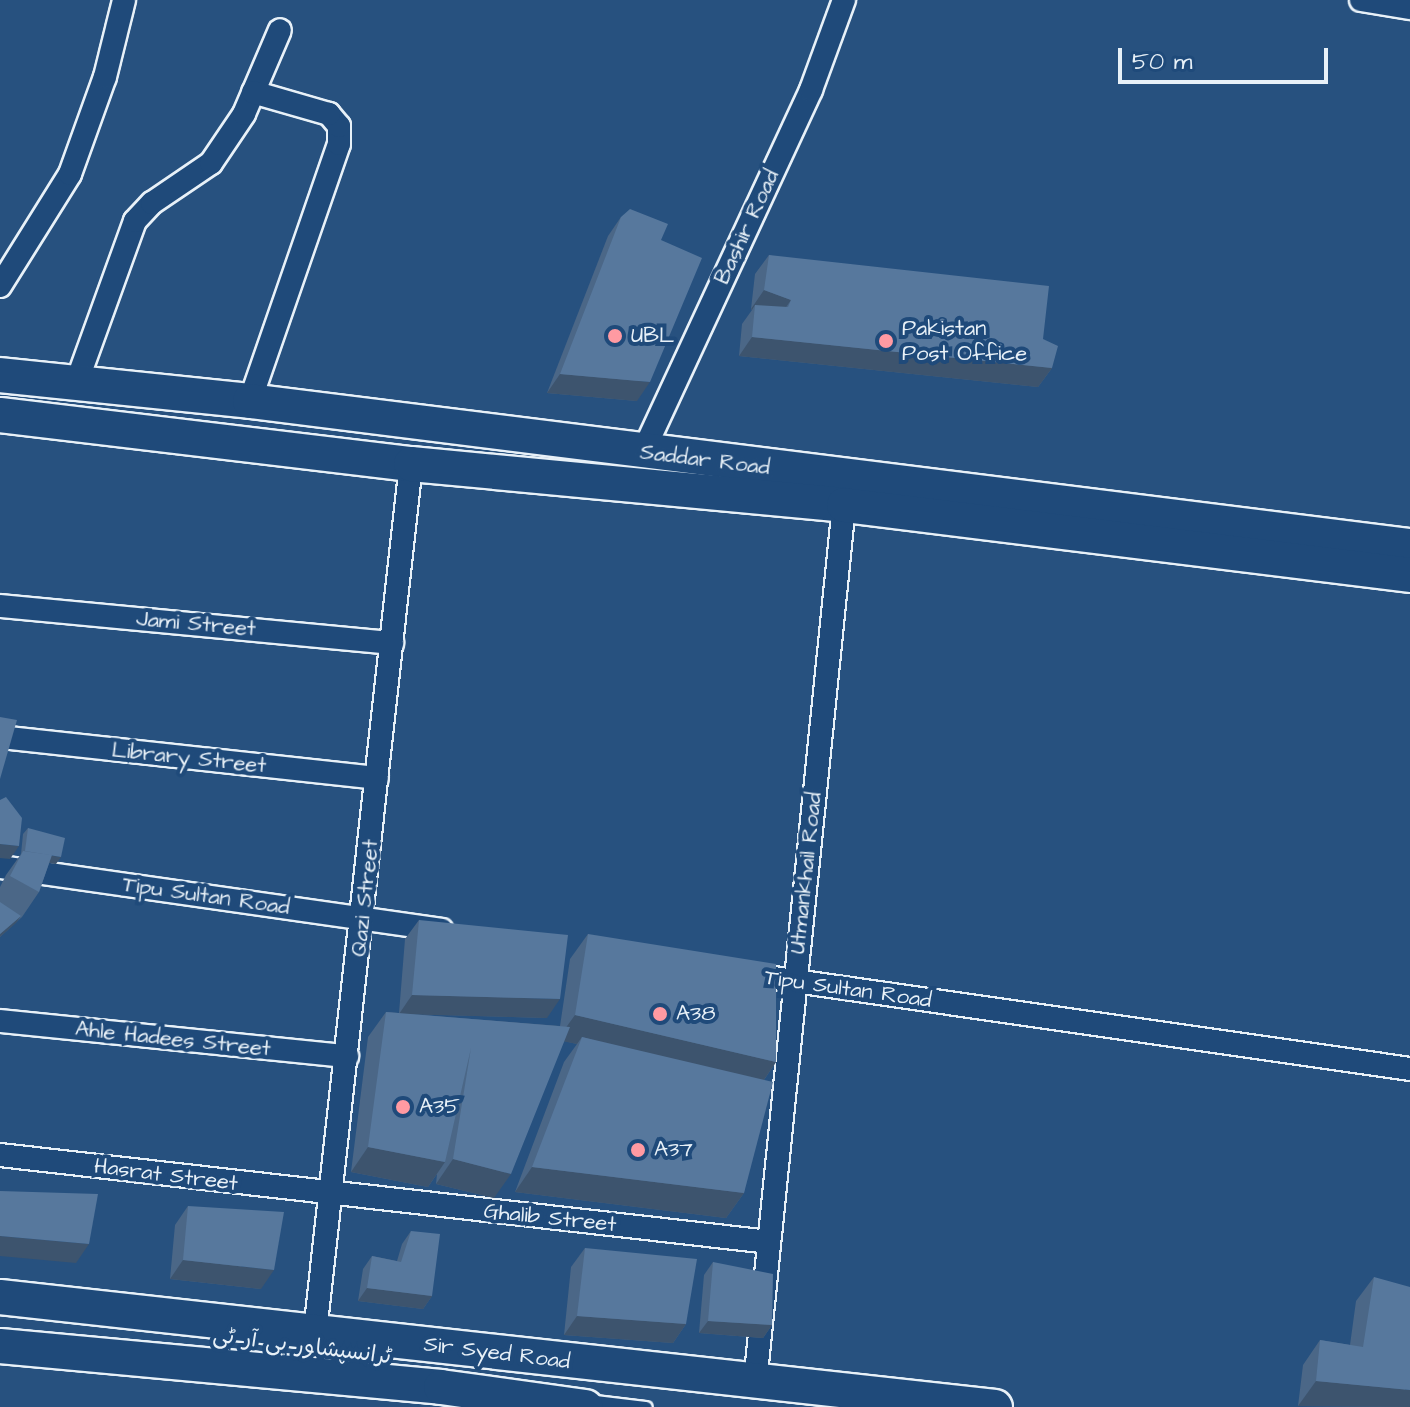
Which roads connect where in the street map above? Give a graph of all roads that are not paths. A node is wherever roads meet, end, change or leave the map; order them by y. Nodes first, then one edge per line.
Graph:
1 (124, 0) edge
2 (844, 0) edge
3 (1361, 0) edge
4 (1410, 8) edge
5 (280, 30) dead end
6 (253, 92) junction
7 (0, 286) edge
8 (0, 375) edge
9 (76, 384) junction
10 (250, 401) junction
11 (0, 415) edge
12 (643, 452) junction
13 (411, 464) junction
14 (844, 505) junction
15 (1410, 546) edge
16 (1410, 575) edge
17 (0, 606) edge
18 (392, 643) junction
19 (0, 737) edge
20 (377, 778) junction
21 (0, 867) edge
22 (363, 919) junction
23 (471, 934) edge
24 (718, 970) edge
25 (795, 981) junction
26 (0, 1021) edge
27 (347, 1056) junction
28 (1410, 1069) edge
29 (0, 1155) edge
30 (331, 1195) junction
31 (769, 1242) junction
32 (0, 1297) edge
33 (315, 1332) junction
34 (47, 1335) dead end
35 (0, 1346) edge
36 (757, 1395) edge
37 (586, 1407) edge
38 (646, 1407) edge
39 (995, 1407) edge

1 - 7 street
2 - 12 street, Bashir Road
3 - 4 street
5 - 6 street
6 - 9 street
6 - 10 street
8 - 9 main road, Saddar Road
9 - 10 main road, Saddar Road
10 - 12 main road, Saddar Road
11 - 13 main road, Saddar Road
12 - 15 main road, Saddar Road
13 - 14 main road, Saddar Road
13 - 18 street, Qazi Street
14 - 16 main road, Saddar Road
14 - 25 street, Utmankhail Road
17 - 18 street, Jami Street
18 - 20 street, Qazi Street
19 - 20 street, Library Street
20 - 22 street, Qazi Street
21 - 22 street, Tipu Sultan Road
22 - 23 street, Tipu Sultan Road
22 - 27 street, Qazi Street
24 - 25 street, Tipu Sultan Road
25 - 28 street, Tipu Sultan Road
25 - 31 street, Utmankhail Road
26 - 27 street, Ahle Hadees Street
27 - 30 street, Qazi Street
29 - 30 street, Hasrat Street
30 - 31 street, Ghalib Street
30 - 33 street, Qazi Street
31 - 36 street, Utmankhail Road
32 - 33 main road, Sir Syed Road
33 - 36 main road, Sir Syed Road
34 - 38 lane, ٹرانسپشاور بی آر ٹی
35 - 37 main road, Sir Syed Road
36 - 39 main road, Sir Syed Road

